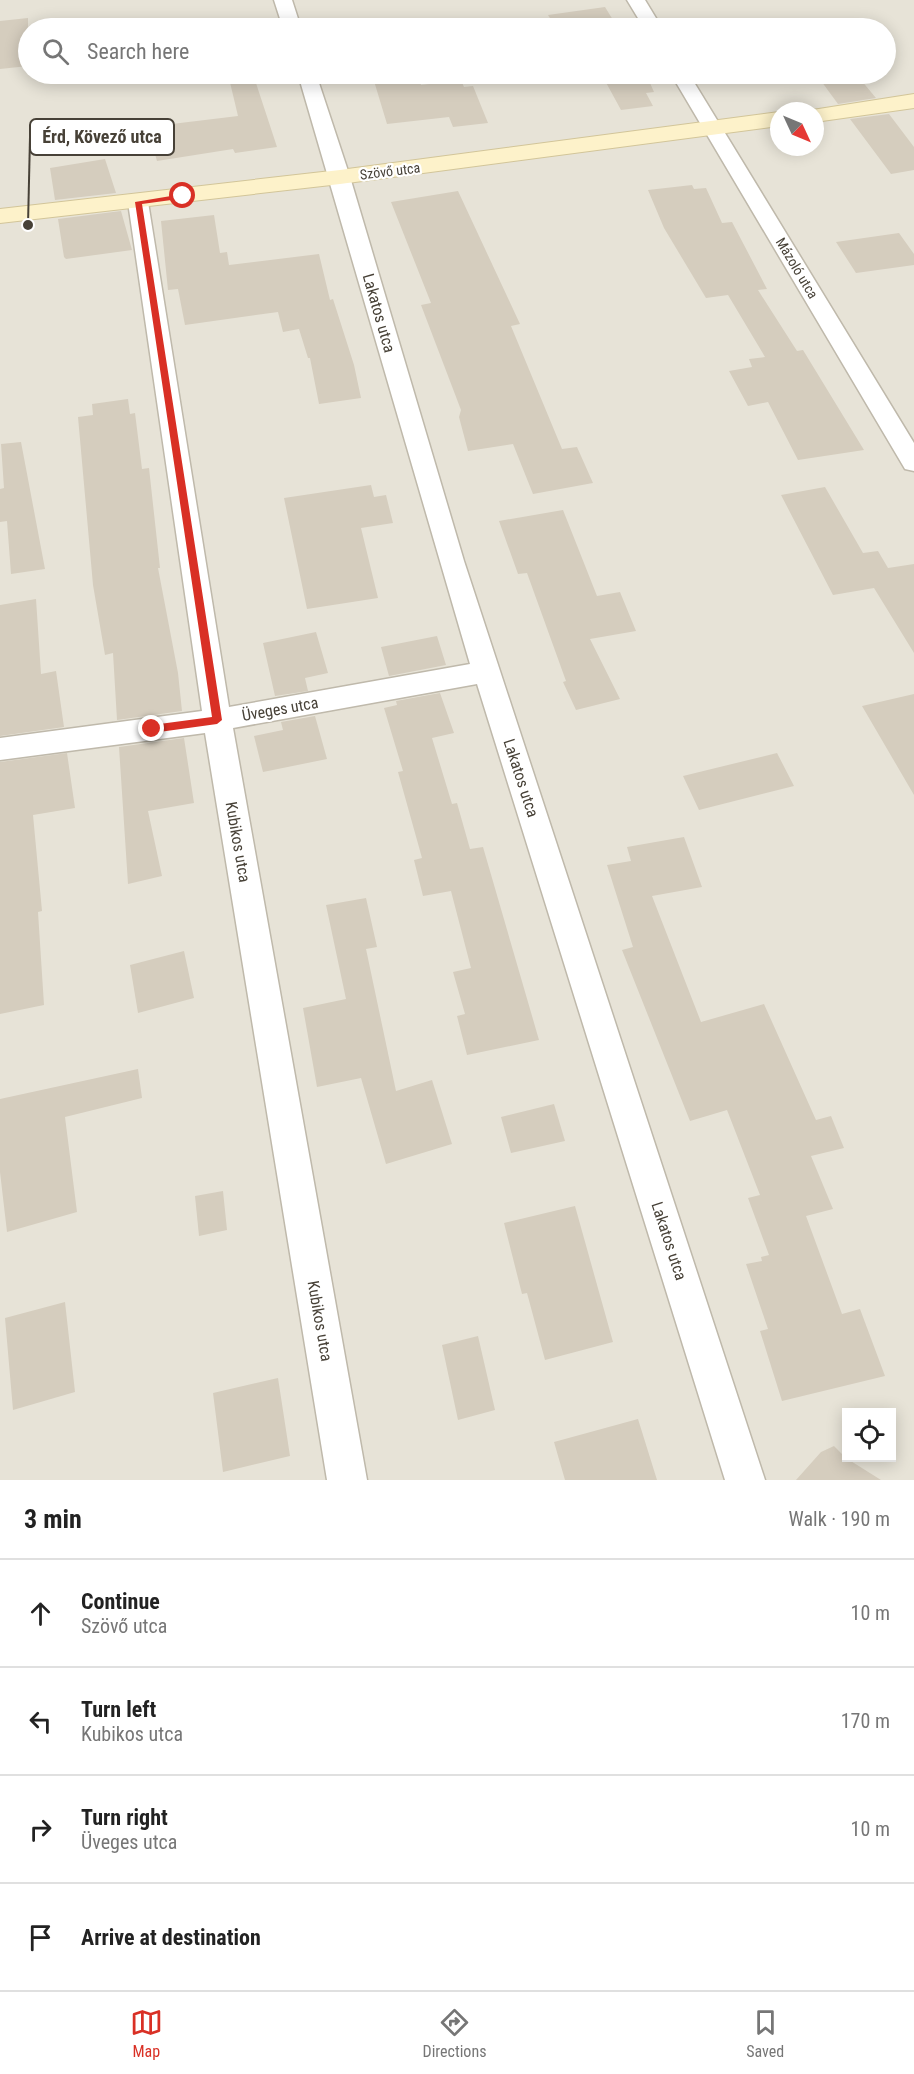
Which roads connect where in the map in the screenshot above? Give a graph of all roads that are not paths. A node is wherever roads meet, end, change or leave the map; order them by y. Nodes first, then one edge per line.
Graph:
1 (283, 0) edge
2 (636, 0) edge
3 (289, 18) edge
4 (647, 18) edge
5 (310, 84) edge
6 (686, 84) edge
7 (914, 101) edge
8 (824, 114) edge
9 (770, 121) edge
10 (713, 128) junction
11 (340, 177) junction
12 (138, 202) junction
13 (0, 216) edge
14 (914, 464) edge
15 (487, 672) junction
16 (217, 720) junction
17 (0, 748) edge
18 (347, 1480) edge
19 (745, 1480) edge

1 - 3 street
2 - 4 street
5 - 11 street, Lakatos utca
6 - 10 street, Mázoló utca
7 - 8 street
9 - 10 street, Szövő utca
10 - 11 street, Szövő utca
10 - 14 street, Mázoló utca
11 - 12 street, Szövő utca
11 - 15 street, Lakatos utca
12 - 13 street, Szövő utca
12 - 16 street, Kubikos utca
15 - 16 street, Üveges utca
15 - 19 street, Lakatos utca
16 - 17 street, Üveges utca
16 - 18 street, Kubikos utca

